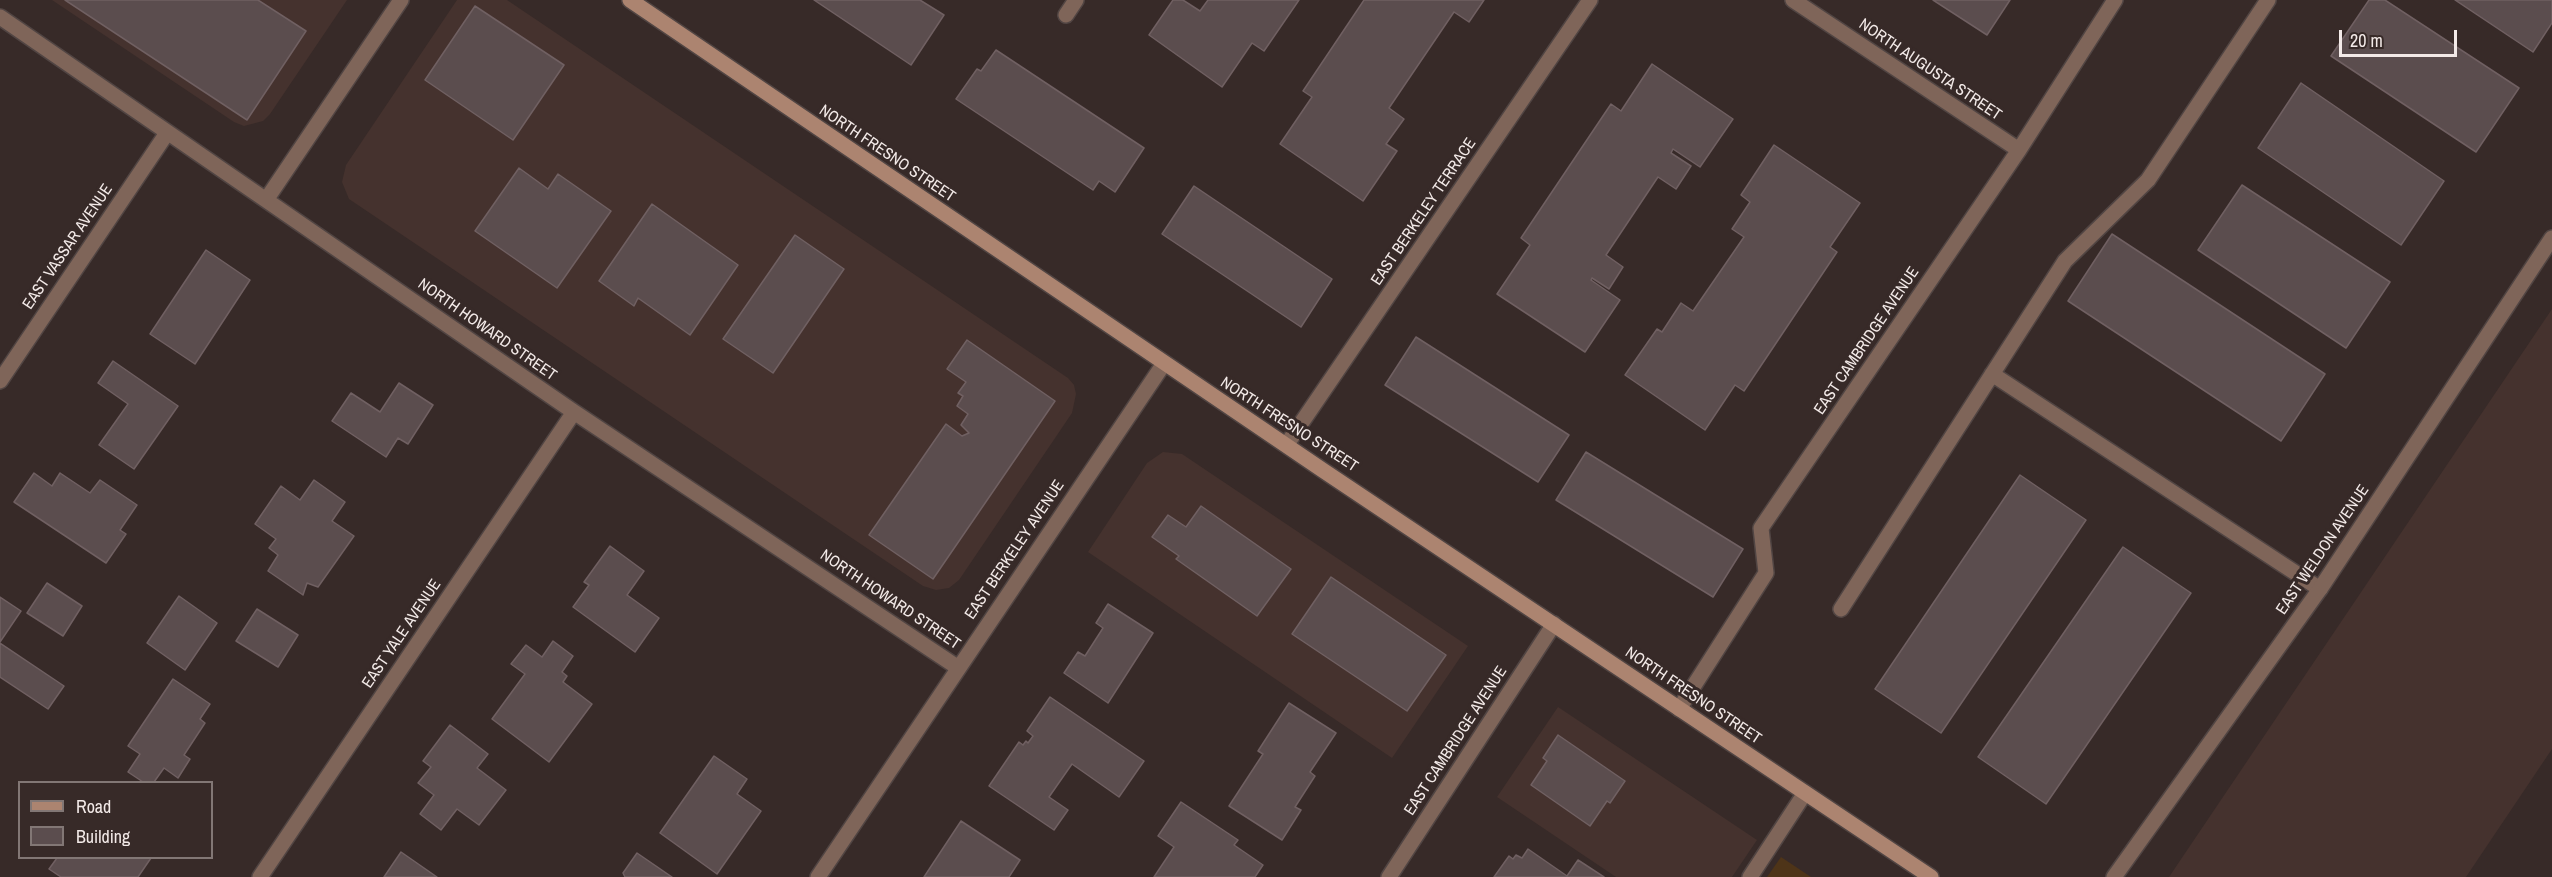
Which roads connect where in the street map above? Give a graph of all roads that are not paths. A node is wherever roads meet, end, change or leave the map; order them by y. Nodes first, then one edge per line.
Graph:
1 (401, 0) edge
2 (630, 0) edge
3 (1076, 0) edge
4 (1590, 0) edge
5 (1792, 0) edge
6 (2115, 0) edge
7 (2268, 0) edge
8 (1066, 15) dead end
9 (0, 17) edge
10 (167, 133) junction
11 (2019, 150) junction
12 (266, 200) junction
13 (2552, 238) edge
14 (1163, 364) junction
15 (1992, 374) junction
16 (0, 381) edge
17 (574, 412) junction
18 (1287, 444) junction
19 (2320, 589) junction
20 (1841, 609) dead end
21 (1554, 624) junction
22 (957, 666) junction
23 (1679, 709) junction
24 (1805, 793) junction
25 (260, 877) edge
26 (818, 877) edge
27 (1389, 877) edge
28 (1750, 877) edge
29 (1931, 877) edge
30 (2114, 877) edge

1 - 12 street
2 - 14 main road, NORTH FRESNO STREET
3 - 8 street
4 - 18 street, EAST BERKELEY TERRACE
5 - 11 street, NORTH AUGUSTA STREET
6 - 11 street, EAST CAMBRIDGE AVENUE
7 - 15 street
9 - 10 street, NORTH HOWARD STREET
10 - 12 street, NORTH HOWARD STREET
10 - 16 street, EAST VASSAR AVENUE
11 - 23 street, EAST CAMBRIDGE AVENUE
12 - 17 street, NORTH HOWARD STREET
13 - 19 street, EAST WELDON AVENUE
14 - 18 main road, NORTH FRESNO STREET
14 - 22 street, EAST BERKELEY AVENUE
15 - 19 street
15 - 20 street
17 - 22 street, NORTH HOWARD STREET
17 - 25 street, EAST YALE AVENUE
18 - 21 main road, NORTH FRESNO STREET
19 - 30 street, EAST WELDON AVENUE
21 - 23 main road, NORTH FRESNO STREET
21 - 27 street, EAST CAMBRIDGE AVENUE
22 - 26 street, EAST BERKELEY AVENUE
23 - 24 main road, NORTH FRESNO STREET
24 - 28 street
24 - 29 main road, NORTH FRESNO STREET

